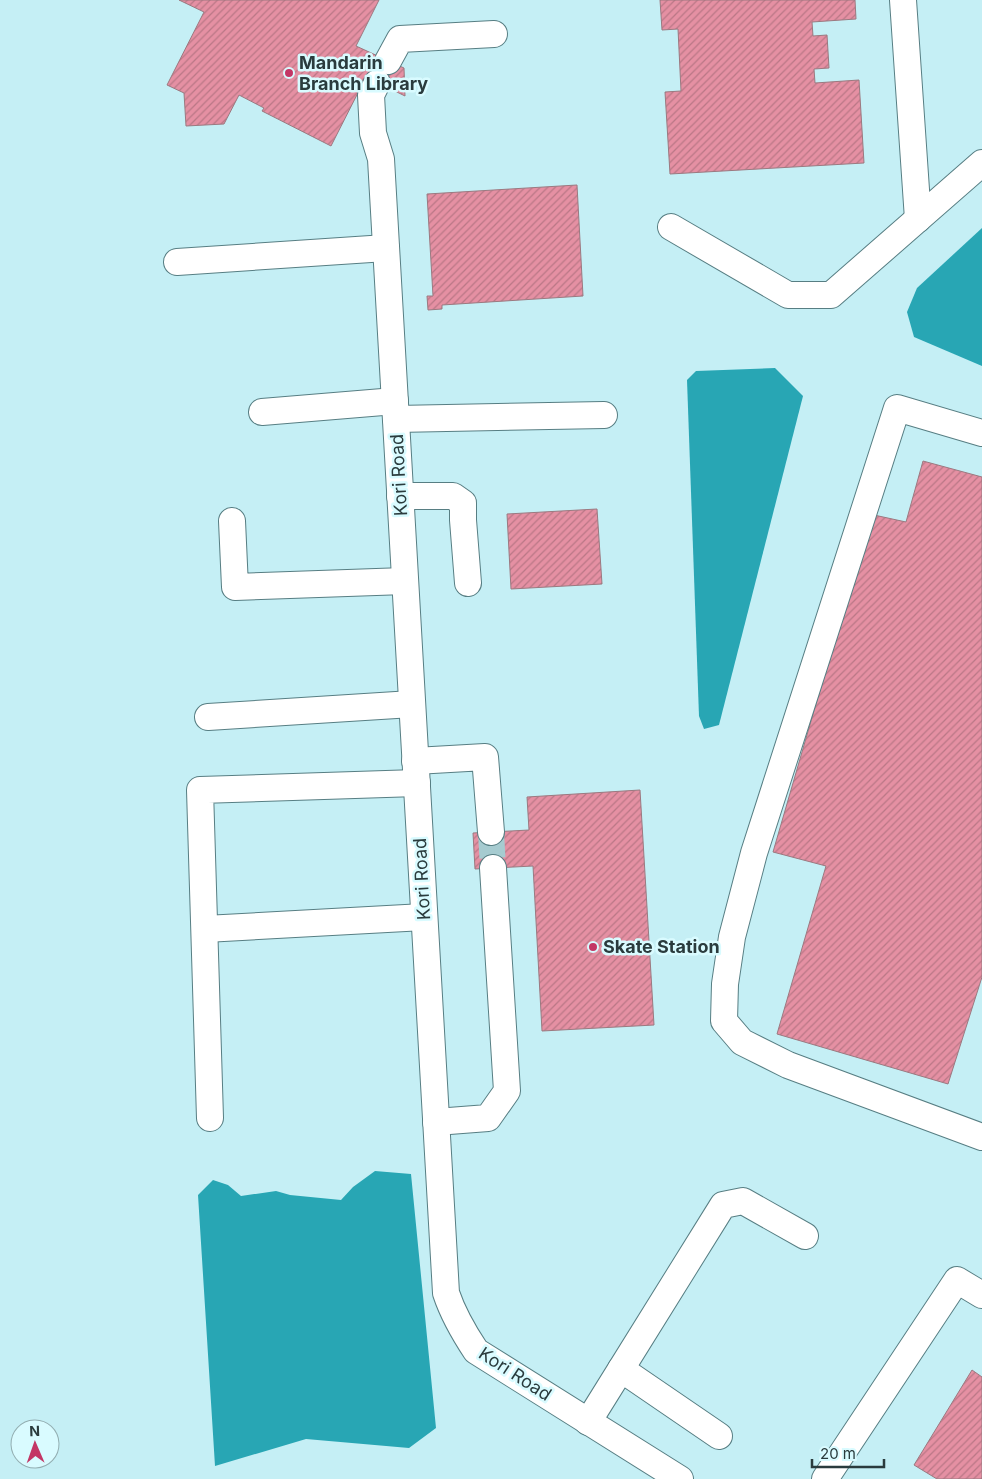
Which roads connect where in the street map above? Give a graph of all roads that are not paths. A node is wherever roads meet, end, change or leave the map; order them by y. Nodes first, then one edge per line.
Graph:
1 (902, 0) edge
2 (494, 34) dead end
3 (982, 163) edge
4 (918, 219) junction
5 (671, 227) dead end
6 (386, 248) junction
7 (178, 262) dead end
8 (395, 410) junction
9 (262, 412) dead end
10 (604, 415) dead end
11 (982, 433) edge
12 (400, 496) junction
13 (232, 521) dead end
14 (405, 581) junction
15 (468, 582) dead end
16 (412, 704) junction
17 (208, 717) dead end
18 (416, 772) junction
19 (490, 832) tunnel mouth
20 (492, 868) tunnel mouth
21 (424, 917) junction
22 (204, 928) junction
23 (210, 1118) dead end
24 (436, 1122) junction
25 (982, 1137) edge
26 (804, 1236) dead end
27 (982, 1295) edge
28 (621, 1368) junction
29 (588, 1422) junction
30 (719, 1436) dead end
31 (680, 1479) edge
32 (825, 1479) edge

1 - 4 street
2 - 6 street, Kori Road
3 - 4 street
4 - 5 street
6 - 7 street
6 - 8 street, Kori Road
8 - 9 street
8 - 10 street
8 - 12 street, Kori Road
11 - 25 street
12 - 14 street, Kori Road
12 - 15 street
13 - 14 street
14 - 16 street, Kori Road
16 - 17 street
16 - 18 street, Kori Road
18 - 19 street
18 - 21 street, Kori Road
18 - 22 street
20 - 24 street
21 - 22 street
21 - 24 street, Kori Road
22 - 23 street
24 - 29 street, Kori Road
26 - 28 street
27 - 32 street
28 - 29 street
28 - 30 street
29 - 31 street, Kori Road

